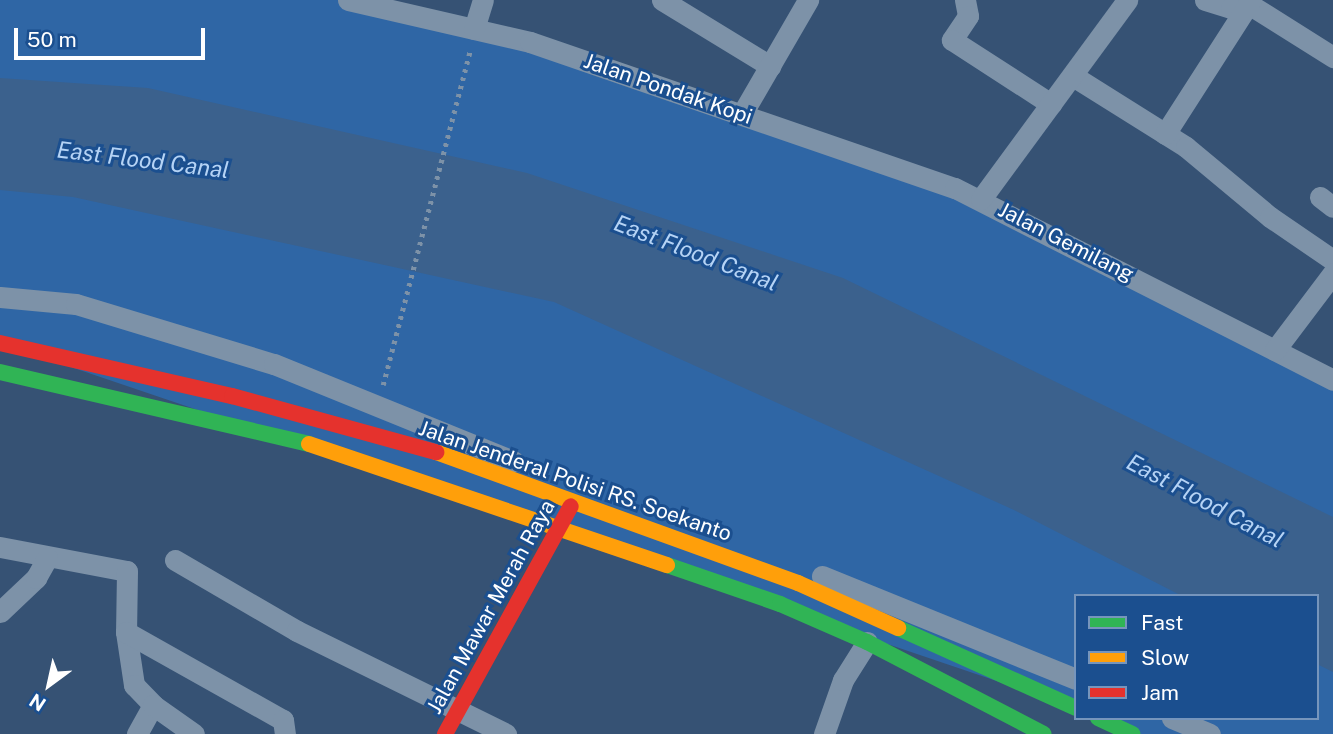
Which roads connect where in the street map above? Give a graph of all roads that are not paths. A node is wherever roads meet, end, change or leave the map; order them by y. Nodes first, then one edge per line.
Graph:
1 (350, 0) edge
2 (483, 0) edge
3 (662, 0) edge
4 (808, 0) edge
5 (965, 0) edge
6 (1127, 0) edge
7 (1206, 0) edge
8 (1249, 3) edge
9 (473, 38) junction
10 (1333, 57) edge
11 (769, 66) junction
12 (1073, 76) junction
13 (1051, 104) junction
14 (741, 114) junction
15 (1165, 134) junction
16 (981, 198) junction
17 (1333, 260) edge
18 (1333, 273) edge
19 (0, 297) edge
20 (0, 343) edge
21 (1275, 350) junction
22 (0, 372) edge
23 (1333, 380) edge
24 (574, 501) junction
25 (560, 528) junction
26 (0, 547) edge
27 (47, 558) junction
28 (175, 560) dead end
29 (0, 612) edge
30 (126, 632) junction
31 (867, 642) junction
32 (1074, 678) edge
33 (152, 705) junction
34 (1074, 707) edge
35 (460, 710) junction
36 (1102, 720) edge
37 (1177, 720) edge
38 (137, 734) edge
39 (194, 734) edge
40 (285, 734) edge
41 (444, 734) edge
42 (506, 734) edge
43 (824, 734) edge
44 (1044, 734) edge
45 (1133, 734) edge
46 (1210, 734) edge

1 - 9 street, Jalan Pondak Kopi
2 - 9 street
3 - 11 street
4 - 11 street
5 - 13 street
6 - 12 street, Jalan Gemilang
7 - 8 street
8 - 10 street
8 - 15 street
9 - 14 street, Jalan Pondak Kopi
11 - 14 street
12 - 13 street, Jalan Gemilang
12 - 15 street
13 - 16 street, Jalan Gemilang
14 - 16 street, Jalan Pondak Kopi
15 - 17 street
16 - 21 street, Jalan Gemilang
18 - 21 street
19 - 32 street
20 - 24 main road, Jalan Jenderal Polisi RS. Soekanto
21 - 23 street, Jalan Gemilang
22 - 25 main road
24 - 25 main road, Jalan Mawar Merah Raya
24 - 34 main road, Jalan Jenderal Polisi RS. Soekanto
25 - 31 main road
25 - 35 main road, Jalan Mawar Merah Raya
26 - 27 street
27 - 29 street
27 - 30 street
28 - 35 street
30 - 33 street
30 - 40 street
31 - 43 street
31 - 44 main road
33 - 38 street
33 - 39 street
35 - 41 main road, Jalan Mawar Merah Raya
35 - 42 street
36 - 45 main road
37 - 46 street

